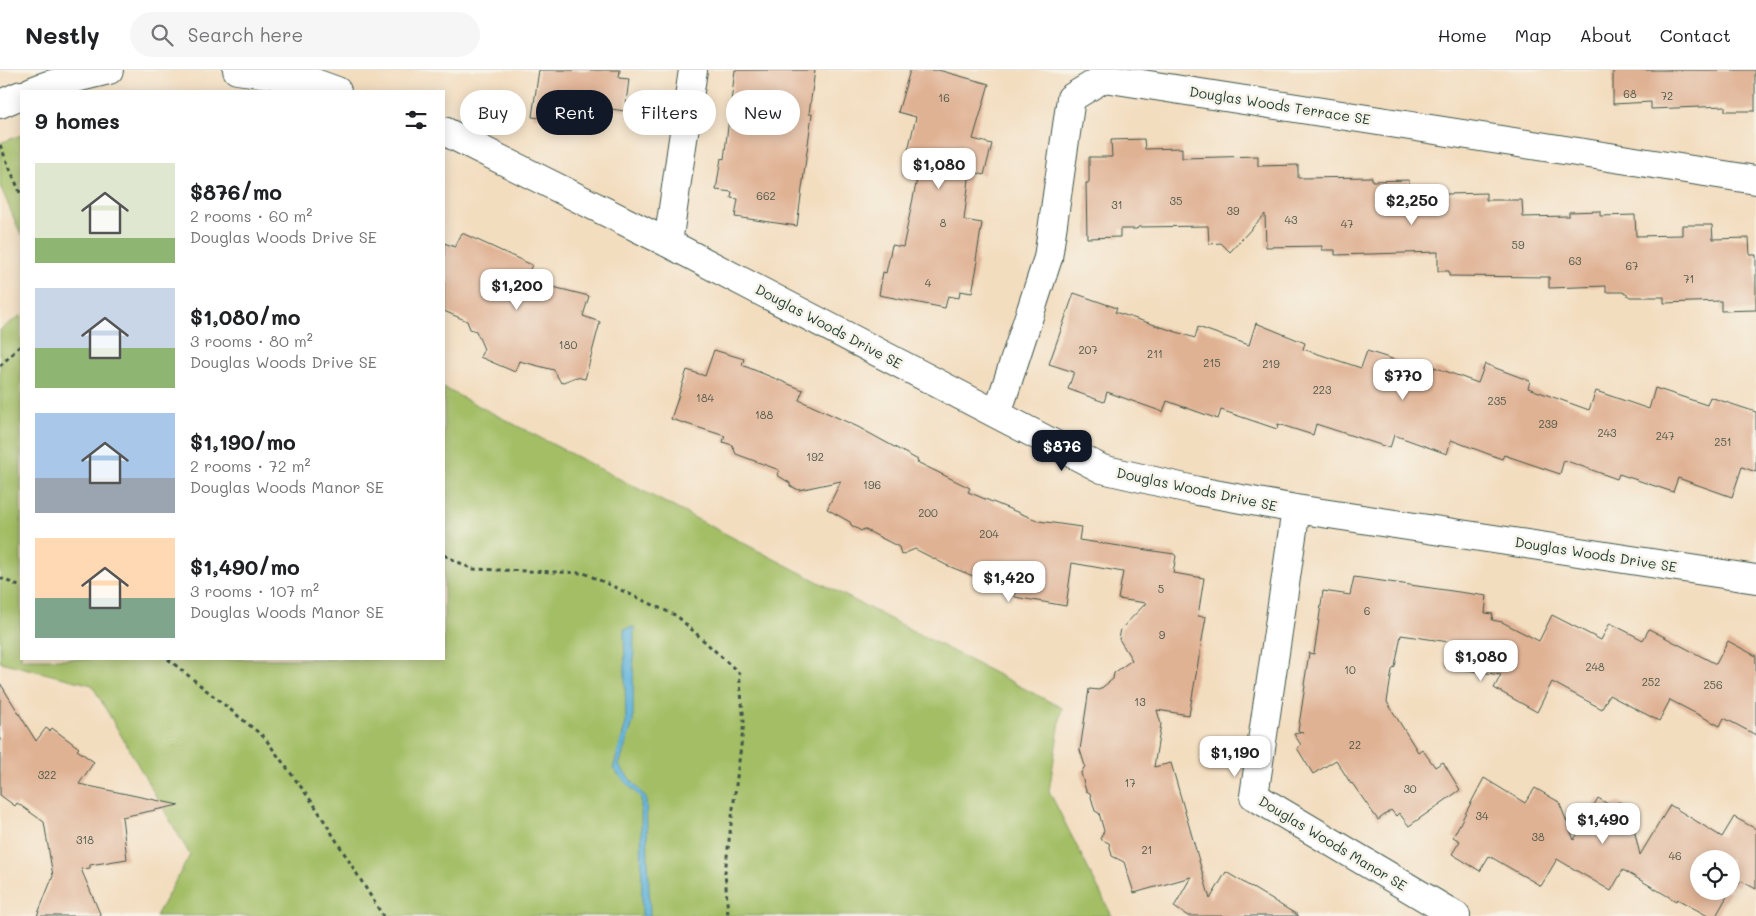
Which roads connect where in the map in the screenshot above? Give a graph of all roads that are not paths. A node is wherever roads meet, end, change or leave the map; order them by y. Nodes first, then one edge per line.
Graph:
1 (109, 70) edge
2 (237, 70) edge
3 (693, 70) edge
4 (304, 74) edge
5 (35, 90) edge
6 (335, 90) edge
7 (20, 95) edge
8 (0, 104) edge
9 (445, 132) edge
10 (1756, 180) edge
11 (668, 243) junction
12 (997, 414) junction
13 (1296, 509) junction
14 (1756, 579) edge
15 (1456, 916) edge

1 - 5 street
2 - 4 street
3 - 11 street
4 - 6 street
7 - 8 street
9 - 11 street, Douglas Woods Drive SE
10 - 12 street, Douglas Woods Terrace SE
11 - 12 street, Douglas Woods Drive SE
12 - 13 street, Douglas Woods Drive SE
13 - 14 street, Douglas Woods Drive SE
13 - 15 street, Douglas Woods Manor SE

